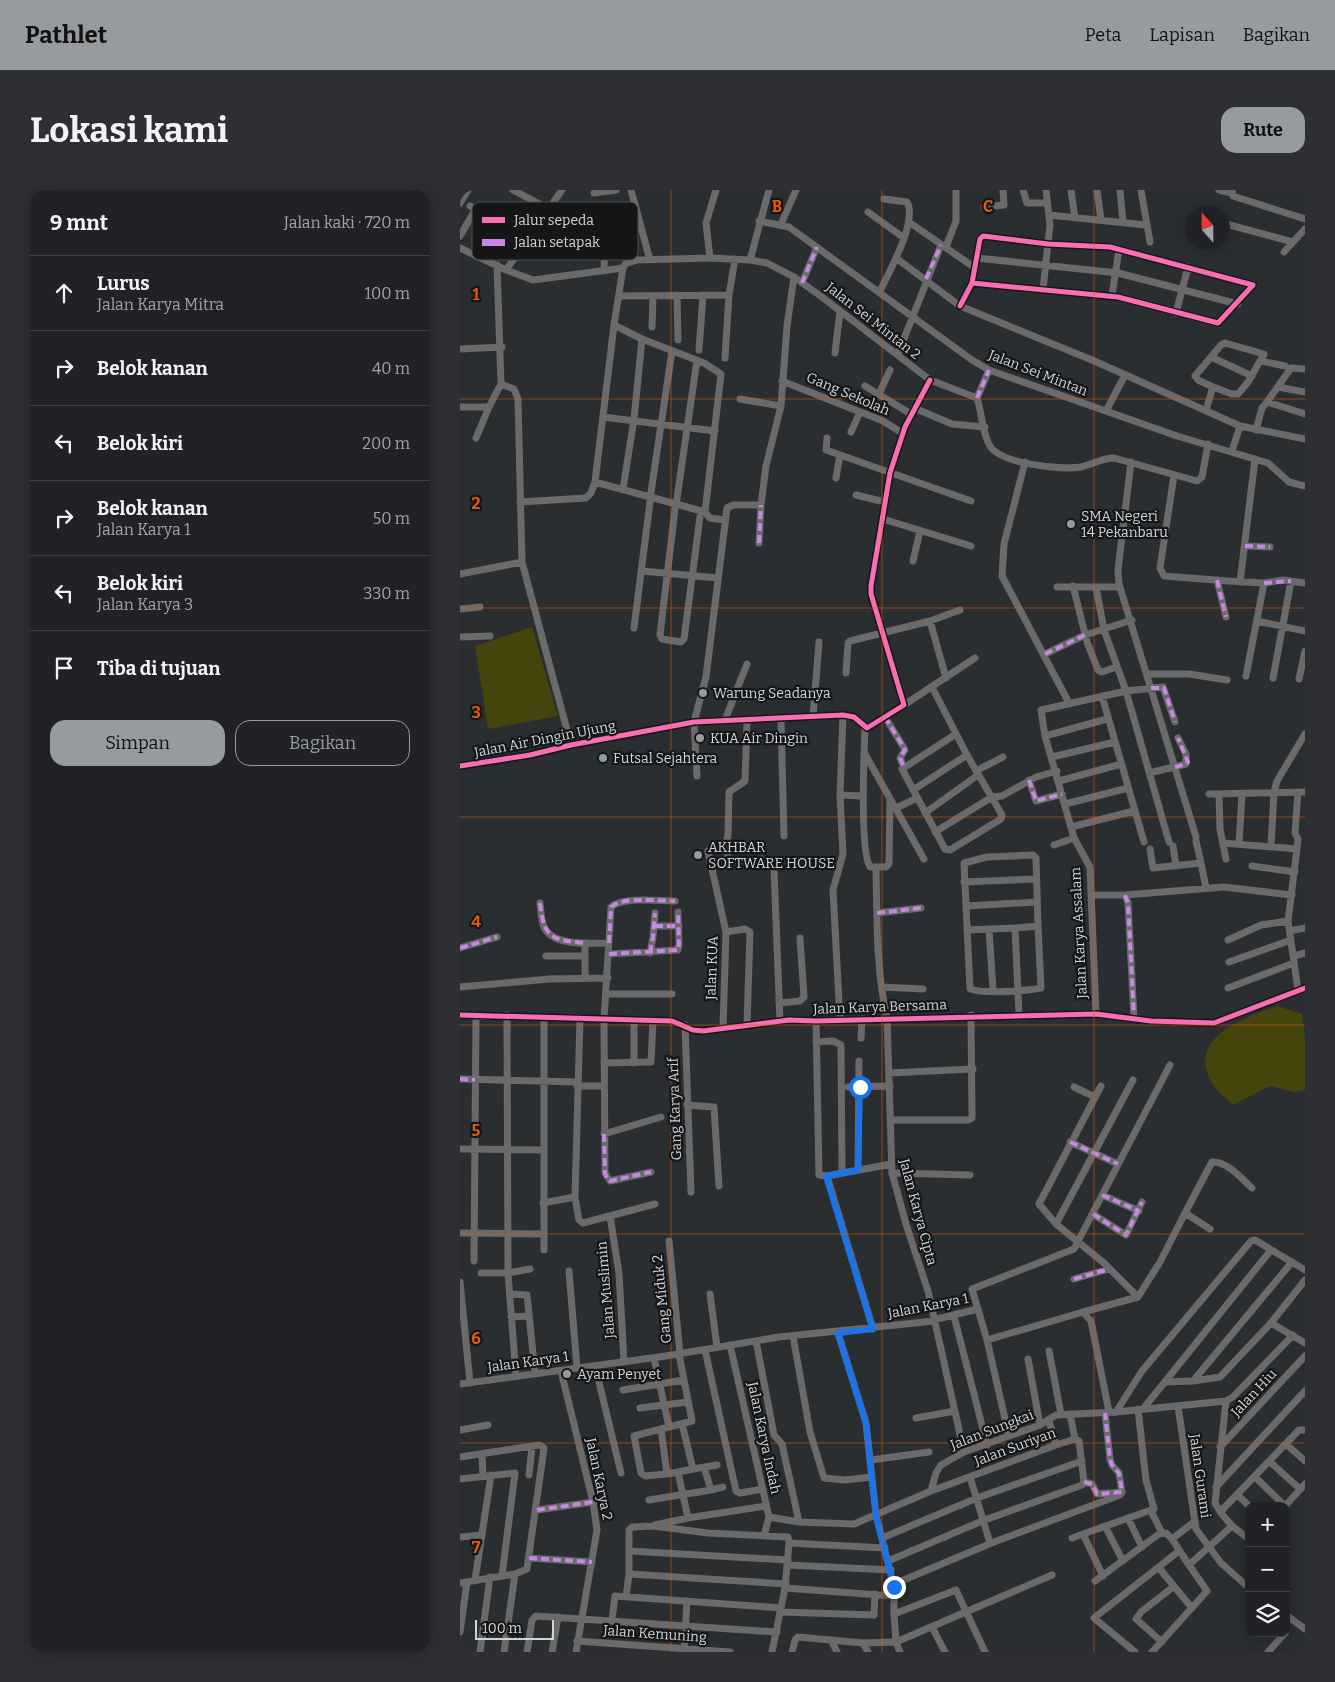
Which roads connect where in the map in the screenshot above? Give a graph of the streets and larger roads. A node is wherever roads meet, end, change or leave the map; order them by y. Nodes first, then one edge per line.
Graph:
1 (468, 190) edge
2 (513, 190) edge
3 (562, 190) edge
4 (616, 190) edge
5 (716, 190) edge
6 (769, 190) edge
7 (796, 190) edge
8 (956, 190) edge
9 (1003, 190) edge
10 (1023, 190) edge
11 (1046, 190) edge
12 (1071, 190) edge
13 (1096, 190) edge
14 (1120, 190) edge
15 (1141, 190) edge
16 (1219, 190) edge
17 (1232, 191) edge
18 (594, 193) dead end
19 (884, 199) dead end
20 (536, 202) edge
21 (554, 202) edge
22 (460, 203) edge
23 (1048, 203) junction
24 (984, 207) dead end
25 (472, 210) edge
26 (868, 212) dead end
27 (1049, 215) junction
28 (638, 216) edge
29 (1075, 218) junction
30 (1305, 219) edge
31 (1101, 220) junction
32 (759, 221) junction
33 (909, 222) junction
34 (1123, 222) junction
35 (781, 224) junction
36 (1146, 225) junction
37 (1230, 225) edge
38 (1304, 231) edge
39 (460, 236) edge
40 (904, 238) junction
41 (1150, 242) dead end
42 (1293, 242) junction
43 (1048, 244) junction
44 (944, 246) junction
45 (817, 247) junction
46 (460, 248) edge
47 (1119, 249) junction
48 (1284, 252) dead end
49 (472, 254) edge
50 (710, 258) junction
51 (896, 258) junction
52 (977, 258) junction
53 (734, 259) junction
54 (486, 260) edge
55 (513, 260) edge
56 (604, 260) edge
57 (650, 260) junction
58 (750, 260) junction
59 (497, 265) junction
60 (1046, 267) junction
61 (1188, 267) junction
62 (623, 268) junction
63 (975, 268) junction
64 (506, 270) junction
65 (604, 270) junction
66 (1115, 273) junction
67 (794, 277) junction
68 (926, 279) junction
69 (802, 283) junction
70 (972, 283) junction
71 (1043, 290) junction
72 (1182, 290) junction
73 (880, 292) junction
74 (729, 294) junction
75 (677, 295) junction
76 (703, 295) junction
77 (620, 296) junction
78 (653, 296) junction
79 (1112, 296) junction
80 (1238, 304) junction
81 (960, 306) junction
82 (840, 311) junction
83 (1176, 313) junction
84 (914, 318) junction
85 (614, 325) junction
86 (652, 327) dead end
87 (642, 339) junction
88 (678, 340) dead end
89 (460, 348) edge
90 (502, 348) junction
91 (699, 350) dead end
92 (672, 351) junction
93 (835, 353) dead end
94 (898, 354) junction
95 (1211, 357) junction
96 (725, 358) dead end
97 (697, 360) junction
98 (1262, 361) junction
99 (1285, 366) dead end
100 (1305, 369) edge
101 (890, 370) dead end
102 (989, 370) junction
103 (1125, 375) junction
104 (1252, 376) junction
105 (782, 380) junction
106 (930, 380) junction
107 (501, 384) junction
108 (865, 386) dead end
109 (1214, 387) junction
110 (1278, 387) junction
111 (1305, 392) edge
112 (879, 394) junction
113 (977, 398) junction
114 (740, 399) dead end
115 (1266, 402) junction
116 (781, 406) junction
117 (488, 407) junction
118 (460, 408) edge
119 (1206, 410) junction
120 (913, 411) junction
121 (1106, 411) junction
122 (860, 412) junction
123 (1305, 414) edge
124 (603, 417) junction
125 (634, 419) junction
126 (662, 426) junction
127 (1240, 426) junction
128 (984, 427) junction
129 (686, 428) junction
130 (1256, 430) junction
131 (715, 431) junction
132 (850, 432) dead end
133 (902, 433) junction
134 (476, 438) dead end
135 (827, 438) dead end
136 (1305, 439) edge
137 (1208, 444) junction
138 (1232, 451) junction
139 (840, 455) junction
140 (1255, 459) junction
141 (1024, 462) junction
142 (1131, 462) junction
143 (890, 473) junction
144 (1174, 475) junction
145 (836, 478) dead end
146 (595, 482) junction
147 (1305, 486) edge
148 (623, 489) junction
149 (856, 495) dead end
150 (650, 500) junction
151 (971, 501) dead end
152 (520, 502) junction
153 (885, 502) junction
154 (761, 504) junction
155 (676, 507) junction
156 (702, 515) junction
157 (882, 519) junction
158 (725, 520) junction
159 (920, 531) junction
160 (758, 543) dead end
161 (971, 546) dead end
162 (1244, 546) junction
163 (1270, 547) dead end
164 (913, 561) dead end
165 (522, 562) junction
166 (642, 571) junction
167 (666, 573) junction
168 (460, 574) edge
169 (692, 576) junction
170 (718, 578) junction
171 (1217, 580) junction
172 (1291, 581) junction
173 (1240, 582) junction
174 (1264, 583) junction
175 (1305, 583) edge
176 (1073, 586) junction
177 (1056, 587) dead end
178 (1120, 587) junction
179 (1096, 588) junction
180 (480, 606) dead end
181 (460, 609) edge
182 (960, 610) dead end
183 (1226, 617) dead end
184 (1132, 620) junction
185 (930, 621) junction
186 (1257, 621) junction
187 (1283, 627) junction
188 (634, 628) dead end
189 (1104, 630) junction
190 (882, 631) junction
191 (1305, 631) edge
192 (1085, 635) junction
193 (490, 636) dead end
194 (460, 637) edge
195 (819, 642) dead end
196 (1305, 651) edge
197 (1045, 654) junction
198 (975, 658) dead end
199 (747, 664) dead end
200 (1116, 667) junction
201 (846, 673) dead end
202 (1147, 674) junction
203 (1246, 676) dead end
204 (946, 678) junction
205 (1273, 678) dead end
206 (1299, 679) dead end
207 (1227, 680) dead end
208 (932, 687) junction
209 (1151, 688) junction
210 (1126, 691) junction
211 (1102, 696) junction
212 (1069, 703) junction
213 (904, 705) junction
214 (843, 715) junction
215 (813, 717) junction
216 (885, 718) junction
217 (781, 719) junction
218 (1107, 719) junction
219 (725, 720) junction
220 (747, 720) junction
221 (694, 722) junction
222 (1175, 722) dead end
223 (865, 728) junction
224 (956, 734) junction
225 (1305, 734) edge
226 (1045, 736) junction
227 (1178, 738) dead end
228 (1115, 742) junction
229 (571, 745) junction
230 (864, 754) junction
231 (967, 755) junction
232 (1003, 757) dead end
233 (1052, 757) junction
234 (1121, 764) junction
235 (460, 766) edge
236 (904, 767) junction
237 (1175, 767) junction
238 (1057, 772) junction
239 (977, 773) junction
240 (1149, 773) junction
241 (697, 776) dead end
242 (1029, 780) junction
243 (1059, 781) junction
244 (1128, 788) junction
245 (913, 790) junction
246 (1274, 792) junction
247 (1302, 792) edge
248 (1062, 794) junction
249 (1208, 794) dead end
250 (1220, 794) junction
251 (1242, 794) junction
252 (840, 795) junction
253 (863, 796) junction
254 (992, 797) junction
255 (917, 798) junction
256 (890, 799) junction
257 (1065, 804) junction
258 (896, 808) junction
259 (1134, 811) junction
260 (925, 813) junction
261 (1071, 827) junction
262 (935, 832) junction
263 (784, 836) dead end
264 (1302, 837) edge
265 (1074, 838) junction
266 (1144, 842) dead end
267 (1223, 843) junction
268 (1240, 844) junction
269 (1054, 845) dead end
270 (1271, 846) junction
271 (1297, 849) junction
272 (1150, 850) dead end
273 (708, 851) dead end
274 (762, 859) dead end
275 (924, 859) dead end
276 (1226, 859) dead end
277 (1201, 863) junction
278 (1176, 866) junction
279 (1252, 866) dead end
280 (876, 868) junction
281 (774, 870) dead end
282 (1295, 872) junction
283 (1036, 879) junction
284 (964, 882) junction
285 (1206, 888) junction
286 (1092, 895) junction
287 (1125, 895) junction
288 (1292, 896) junction
289 (675, 901) dead end
290 (1037, 902) junction
291 (540, 903) dead end
292 (966, 906) junction
293 (921, 908) dead end
294 (678, 912) dead end
295 (877, 912) junction
296 (655, 913) dead end
297 (1288, 921) junction
298 (655, 926) junction
299 (679, 926) junction
300 (1038, 926) junction
301 (1015, 928) junction
302 (1305, 928) edge
303 (990, 929) junction
304 (967, 930) junction
305 (1290, 931) junction
306 (726, 932) junction
307 (497, 937) dead end
308 (800, 938) dead end
309 (1228, 940) dead end
310 (1291, 940) junction
311 (585, 943) junction
312 (609, 943) junction
313 (460, 948) edge
314 (650, 952) junction
315 (1305, 953) edge
316 (609, 954) junction
317 (546, 956) dead end
318 (585, 956) junction
319 (1294, 959) junction
320 (1229, 962) dead end
321 (585, 978) junction
322 (608, 978) junction
323 (460, 987) edge
324 (882, 987) junction
325 (1228, 988) dead end
326 (923, 989) dead end
327 (1301, 989) edge
328 (993, 990) junction
329 (1018, 990) junction
330 (607, 994) junction
331 (672, 994) dead end
332 (779, 1003) junction
333 (1019, 1014) junction
334 (1096, 1014) junction
335 (460, 1015) edge
336 (476, 1015) junction
337 (507, 1015) junction
338 (971, 1015) junction
339 (544, 1017) junction
340 (580, 1018) junction
341 (888, 1018) junction
342 (1134, 1018) junction
343 (604, 1019) junction
344 (634, 1019) junction
345 (862, 1019) junction
346 (653, 1020) junction
347 (840, 1020) junction
348 (780, 1021) junction
349 (816, 1021) junction
350 (747, 1024) junction
351 (685, 1025) junction
352 (723, 1028) junction
353 (861, 1038) dead end
354 (816, 1042) junction
355 (859, 1061) dead end
356 (604, 1063) junction
357 (634, 1063) junction
358 (1170, 1065) dead end
359 (973, 1069) junction
360 (889, 1074) junction
361 (460, 1079) edge
362 (476, 1080) junction
363 (1133, 1080) dead end
364 (506, 1082) junction
365 (544, 1083) junction
366 (577, 1084) junction
367 (604, 1086) junction
368 (890, 1086) junction
369 (1101, 1086) dead end
370 (848, 1087) dead end
371 (860, 1087) junction
372 (1074, 1087) dead end
373 (1094, 1097) junction
374 (687, 1105) junction
375 (661, 1116) dead end
376 (891, 1120) junction
377 (604, 1134) junction
378 (1070, 1142) junction
379 (508, 1148) junction
380 (460, 1149) edge
381 (477, 1150) junction
382 (544, 1150) junction
383 (1094, 1153) junction
384 (891, 1164) junction
385 (1118, 1164) junction
386 (858, 1170) junction
387 (651, 1172) dead end
388 (842, 1173) junction
389 (892, 1173) junction
390 (970, 1174) dead end
391 (826, 1176) junction
392 (719, 1186) dead end
393 (1252, 1188) dead end
394 (691, 1192) dead end
395 (1102, 1195) junction
396 (575, 1197) junction
397 (1142, 1202) dead end
398 (543, 1203) junction
399 (655, 1204) dead end
400 (1138, 1211) junction
401 (1185, 1213) junction
402 (1093, 1214) junction
403 (610, 1216) junction
404 (1056, 1224) junction
405 (1210, 1229) dead end
406 (460, 1233) edge
407 (508, 1233) junction
408 (475, 1234) junction
409 (542, 1234) junction
410 (669, 1241) dead end
411 (1079, 1243) junction
412 (544, 1250) dead end
413 (1271, 1250) junction
414 (474, 1261) dead end
415 (1292, 1262) junction
416 (530, 1269) dead end
417 (1109, 1269) junction
418 (1305, 1270) edge
419 (568, 1271) dead end
420 (508, 1272) junction
421 (481, 1273) dead end
422 (1074, 1279) dead end
423 (1305, 1280) edge
424 (460, 1282) edge
425 (510, 1294) junction
426 (710, 1294) dead end
427 (1138, 1297) junction
428 (978, 1309) junction
429 (1083, 1312) junction
430 (529, 1316) junction
431 (954, 1316) junction
432 (511, 1317) junction
433 (935, 1320) junction
434 (1271, 1322) junction
435 (873, 1329) junction
436 (838, 1333) junction
437 (1293, 1335) junction
438 (793, 1336) junction
439 (986, 1340) junction
440 (756, 1341) junction
441 (1305, 1343) edge
442 (730, 1345) junction
443 (717, 1347) junction
444 (705, 1350) junction
445 (1050, 1351) dead end
446 (680, 1354) junction
447 (1305, 1356) edge
448 (654, 1358) junction
449 (1028, 1359) dead end
450 (624, 1362) junction
451 (595, 1366) junction
452 (578, 1368) junction
453 (561, 1371) junction
454 (535, 1373) junction
455 (516, 1376) junction
456 (684, 1380) junction
457 (1193, 1381) junction
458 (1165, 1382) junction
459 (470, 1383) junction
460 (460, 1384) edge
461 (659, 1384) junction
462 (623, 1390) dead end
463 (1305, 1391) edge
464 (1226, 1401) junction
465 (688, 1402) junction
466 (664, 1405) junction
467 (1178, 1406) junction
468 (640, 1408) dead end
469 (1140, 1409) junction
470 (955, 1411) junction
471 (1110, 1412) junction
472 (1061, 1414) junction
473 (1070, 1414) junction
474 (916, 1418) dead end
475 (1049, 1421) junction
476 (682, 1424) junction
477 (488, 1425) dead end
478 (1040, 1425) junction
479 (665, 1428) junction
480 (460, 1430) edge
481 (1305, 1430) edge
482 (1009, 1436) junction
483 (1074, 1439) junction
484 (1286, 1444) junction
485 (987, 1445) junction
486 (1056, 1445) junction
487 (532, 1447) junction
488 (1220, 1447) junction
489 (929, 1452) dead end
490 (964, 1452) junction
491 (482, 1454) junction
492 (460, 1457) edge
493 (871, 1460) junction
494 (1082, 1461) junction
495 (1270, 1461) junction
496 (1305, 1461) edge
497 (717, 1465) dead end
498 (704, 1467) junction
499 (692, 1469) junction
500 (678, 1472) junction
501 (621, 1473) dead end
502 (667, 1474) junction
503 (529, 1475) dead end
504 (483, 1476) junction
505 (492, 1476) junction
506 (872, 1477) junction
507 (970, 1477) junction
508 (1255, 1477) junction
509 (460, 1479) edge
510 (1084, 1482) junction
511 (1303, 1486) edge
512 (723, 1487) dead end
513 (1216, 1487) junction
514 (763, 1489) junction
515 (711, 1490) junction
516 (932, 1491) junction
517 (1122, 1492) junction
518 (683, 1494) junction
519 (1238, 1495) junction
520 (978, 1498) junction
521 (649, 1500) dead end
522 (593, 1502) junction
523 (1245, 1502) edge
524 (1281, 1502) edge
525 (1289, 1502) edge
526 (766, 1506) junction
527 (537, 1510) junction
528 (1151, 1511) junction
529 (1221, 1512) junction
530 (876, 1516) junction
531 (769, 1517) junction
532 (688, 1518) junction
533 (1128, 1518) junction
534 (982, 1521) junction
535 (799, 1522) junction
536 (1194, 1522) junction
537 (653, 1526) junction
538 (1106, 1526) junction
539 (1232, 1526) junction
540 (1162, 1533) junction
541 (1083, 1534) junction
542 (482, 1535) junction
543 (764, 1536) junction
544 (1245, 1536) edge
545 (460, 1537) edge
546 (882, 1538) junction
547 (1072, 1538) dead end
548 (1172, 1539) junction
549 (789, 1543) junction
550 (990, 1543) junction
551 (1142, 1547) junction
552 (885, 1548) junction
553 (1209, 1548) junction
554 (629, 1550) junction
555 (1179, 1552) junction
556 (529, 1558) junction
557 (888, 1561) junction
558 (1123, 1561) junction
559 (592, 1562) junction
560 (788, 1563) junction
561 (1188, 1564) junction
562 (1160, 1568) junction
563 (891, 1570) junction
564 (515, 1574) junction
565 (629, 1574) junction
566 (1052, 1575) dead end
567 (502, 1576) junction
568 (1103, 1576) junction
569 (490, 1577) junction
570 (1095, 1581) dead end
571 (467, 1582) edge
572 (894, 1584) junction
573 (1245, 1585) edge
574 (786, 1586) junction
575 (1173, 1587) junction
576 (875, 1594) junction
577 (893, 1596) junction
578 (626, 1597) junction
579 (687, 1602) junction
580 (1192, 1608) junction
581 (781, 1610) junction
582 (967, 1612) junction
583 (894, 1614) junction
584 (558, 1617) junction
585 (581, 1618) junction
586 (1290, 1618) edge
587 (612, 1619) junction
588 (1296, 1622) junction
589 (686, 1626) junction
590 (932, 1627) junction
591 (1290, 1629) edge
592 (1305, 1629) edge
593 (460, 1632) edge
594 (777, 1632) junction
595 (1282, 1637) edge
596 (831, 1640) junction
597 (577, 1641) junction
598 (896, 1642) junction
599 (1162, 1642) junction
600 (863, 1643) junction
601 (684, 1650) edge
602 (480, 1652) edge
603 (504, 1652) edge
604 (527, 1652) edge
605 (552, 1652) edge
606 (576, 1652) edge
607 (730, 1652) edge
608 (772, 1652) edge
609 (792, 1652) edge
610 (837, 1652) edge
611 (868, 1652) edge
612 (900, 1652) edge
613 (945, 1652) edge
614 (985, 1652) edge
615 (1134, 1652) edge
616 (1152, 1652) edge
617 (1268, 1652) edge

1 - 22 street
2 - 20 street
3 - 21 street
4 - 18 street
5 - 50 street
6 - 32 street
7 - 35 street
8 - 44 street
9 - 24 street
10 - 23 street
11 - 23 street
12 - 29 street
13 - 31 street
14 - 34 street
15 - 36 street
16 - 17 street
17 - 30 street
19 - 33 street
23 - 27 street
25 - 39 street
26 - 40 street
27 - 29 street
27 - 43 street
28 - 57 street
29 - 31 street
31 - 34 street
32 - 35 street, Jalan Sei Mintan
32 - 58 street
33 - 40 street
33 - 44 street
34 - 36 street
35 - 45 street, Jalan Sei Mintan
36 - 41 street
37 - 42 street
38 - 42 street
40 - 51 street
42 - 48 street
43 - 47 street
43 - 52 street
43 - 60 street
44 - 63 street
44 - 68 street
45 - 69 street
45 - 73 street, Jalan Sei Mintan
46 - 49 street, Jalan Sei Mintan 2
47 - 61 street
47 - 66 street
50 - 53 street, Jalan Sei Mintan 2
50 - 57 street, Jalan Sei Mintan 2
51 - 68 street
51 - 73 street
52 - 60 street
52 - 63 street
53 - 58 street, Jalan Sei Mintan 2
53 - 74 street
54 - 59 street, Jalan Sei Mintan 2
55 - 64 street
56 - 65 street
57 - 62 street, Jalan Sei Mintan 2
58 - 67 street, Jalan Sei Mintan 2
59 - 64 street, Jalan Sei Mintan 2
59 - 90 street
60 - 66 street
60 - 71 street
61 - 72 street
61 - 80 street
62 - 65 street, Jalan Sei Mintan 2
62 - 77 street
63 - 70 street
64 - 65 street, Jalan Sei Mintan 2
66 - 72 street
66 - 79 street
67 - 69 street, Jalan Sei Mintan 2
67 - 105 street
68 - 81 street
68 - 84 street
69 - 82 street, Jalan Sei Mintan 2
70 - 71 street
70 - 81 street
71 - 79 street
72 - 80 street
72 - 83 street
73 - 84 street, Jalan Sei Mintan
74 - 76 street
74 - 96 street
75 - 76 street
75 - 78 street
75 - 88 street
76 - 91 street
77 - 78 street
77 - 85 street
78 - 86 street
79 - 83 street
80 - 83 street
81 - 103 street
82 - 93 street
82 - 94 street, Jalan Sei Mintan 2
84 - 94 street
84 - 102 street, Jalan Sei Mintan
85 - 87 street
85 - 124 street
87 - 92 street
87 - 125 street
89 - 90 street
90 - 107 street
92 - 97 street
92 - 126 street
94 - 106 street, Jalan Sei Mintan 2
95 - 98 street
95 - 104 street
95 - 109 street
97 - 129 street
97 - 131 street
98 - 99 street
98 - 104 street
100 - 110 street
101 - 112 street
102 - 113 street
102 - 121 street, Jalan Sei Mintan
103 - 119 street
103 - 121 street
104 - 109 street
105 - 116 street
105 - 122 street, Gang Sekolah
106 - 113 street, Jalan Sei Mintan 2
106 - 120 street
107 - 117 street
107 - 152 street
108 - 112 street
109 - 119 street
110 - 111 street
110 - 115 street
112 - 120 street
113 - 128 street
114 - 116 street
115 - 123 street
115 - 130 street
116 - 154 street
117 - 118 street
117 - 134 street
119 - 127 street
120 - 128 street
120 - 133 street
121 - 137 street, Jalan Sei Mintan
122 - 132 street
122 - 133 street, Gang Sekolah
124 - 125 street
124 - 146 street
125 - 126 street
125 - 148 street
126 - 129 street
126 - 150 street
127 - 130 street
127 - 138 street
128 - 141 street
129 - 131 street
129 - 155 street
130 - 136 street
131 - 156 street
133 - 143 street
135 - 139 street
137 - 138 street, Jalan Sei Mintan
137 - 144 street
138 - 140 street, Jalan Sei Mintan
139 - 143 street
139 - 145 street
140 - 147 street, Jalan Sei Mintan
140 - 162 street
141 - 142 street
141 - 197 street
142 - 144 street
142 - 178 street
143 - 151 street
143 - 153 street
144 - 171 street
146 - 148 street
146 - 152 street
148 - 150 street
149 - 153 street
150 - 155 street
150 - 166 street
152 - 165 street
153 - 157 street
154 - 158 street
154 - 160 street
155 - 156 street
155 - 167 street
156 - 158 street
156 - 169 street
157 - 159 street
157 - 190 street
158 - 170 street
159 - 161 street
159 - 164 street
162 - 163 street
162 - 173 street
165 - 168 street
165 - 229 street
166 - 167 street
166 - 188 street
167 - 169 street
167 - 169 street
169 - 170 street
170 - 221 street
171 - 173 street
171 - 183 street
172 - 174 street
172 - 175 street
172 - 187 street
173 - 174 street
174 - 186 street
176 - 177 street
176 - 179 street
176 - 192 street
178 - 179 street
178 - 184 street
179 - 189 street
180 - 181 street
182 - 185 street
184 - 189 street
184 - 202 street
185 - 190 street
185 - 204 street
186 - 187 street
186 - 203 street
187 - 191 street
187 - 205 street
189 - 192 street
189 - 200 street
190 - 201 street
190 - 213 street
192 - 197 street
192 - 200 street
193 - 194 street
195 - 215 street
196 - 206 street
197 - 212 street
198 - 204 street
199 - 219 street
200 - 210 street
202 - 207 street
202 - 209 street
204 - 208 street
208 - 213 street
208 - 224 street
209 - 210 street
209 - 222 street
209 - 237 street
210 - 211 street
210 - 240 street
211 - 212 street
211 - 218 street
212 - 226 street, Jalan Karya Assalam
213 - 216 street
214 - 215 street, Jalan Air Dingin Ujung
214 - 223 street
214 - 252 street
215 - 217 street, Jalan Air Dingin Ujung
216 - 223 street
216 - 236 street
217 - 220 street, Jalan Air Dingin Ujung
217 - 263 street
218 - 226 street
218 - 228 street
219 - 220 street, Jalan Air Dingin Ujung
219 - 221 street, Jalan Air Dingin Ujung
220 - 274 street
221 - 229 street, Jalan Air Dingin Ujung
221 - 241 street
223 - 230 street
224 - 231 street
224 - 236 street
225 - 246 street
226 - 233 street, Jalan Karya Assalam
227 - 237 street
228 - 233 street
228 - 234 street
229 - 235 street, Jalan Air Dingin Ujung
230 - 253 street
230 - 256 street
231 - 239 street
231 - 245 street
232 - 239 street
233 - 238 street, Jalan Karya Assalam
234 - 243 street
234 - 244 street
236 - 245 street
237 - 240 street
237 - 277 street
238 - 242 street
238 - 243 street, Jalan Karya Assalam
239 - 254 street
239 - 260 street
240 - 278 street
242 - 248 street
242 - 254 street
243 - 248 street, Jalan Karya Assalam
244 - 257 street
244 - 259 street
245 - 255 street
246 - 247 street
246 - 251 street
246 - 270 street
247 - 264 street
248 - 257 street, Jalan Karya Assalam
249 - 250 street
250 - 251 street
250 - 267 street
251 - 268 street
252 - 253 street
252 - 347 street
253 - 280 street
254 - 262 street
254 - 262 street
255 - 258 street
255 - 260 street
256 - 258 street
256 - 280 street
257 - 261 street, Jalan Karya Assalam
258 - 275 street
259 - 261 street
259 - 266 street
260 - 262 street
261 - 265 street, Jalan Karya Assalam
264 - 271 street
265 - 269 street
265 - 286 street, Jalan Karya Assalam
267 - 268 street
267 - 276 street
268 - 270 street
270 - 271 street
271 - 282 street
272 - 278 street
273 - 306 street, Jalan KUA
277 - 278 street
277 - 285 street
279 - 282 street
280 - 295 street, Jalan Karya Cipta
281 - 332 street
282 - 288 street
283 - 284 street
283 - 284 street
283 - 290 street
284 - 292 street
285 - 287 street
285 - 288 street
286 - 287 street
286 - 334 street, Jalan Karya Assalam
287 - 342 street
288 - 297 street
289 - 312 street
290 - 292 street
290 - 300 street
291 - 311 street
292 - 304 street
293 - 295 street
294 - 299 street
295 - 324 street, Jalan Karya Cipta
296 - 298 street
297 - 305 street
297 - 309 street
298 - 299 street
298 - 314 street
299 - 314 street
300 - 301 street
300 - 329 street
301 - 303 street
301 - 329 street
302 - 305 street
303 - 304 street
303 - 328 street
304 - 328 street
305 - 310 street
306 - 350 street
306 - 352 street, Jalan KUA
307 - 313 street
308 - 332 street
310 - 319 street
310 - 320 street
311 - 312 street
311 - 318 street
312 - 316 street
314 - 316 street
315 - 319 street
316 - 322 street
317 - 318 street
318 - 321 street
319 - 325 street
319 - 327 street
321 - 322 street
321 - 323 street
322 - 330 street
324 - 326 street
324 - 341 street, Jalan Karya Cipta
327 - 342 street, Jalan Karya Bersama
328 - 329 street
329 - 333 street
330 - 331 street
330 - 343 street
332 - 348 street
333 - 334 street, Jalan Karya Bersama
333 - 338 street, Jalan Karya Bersama
334 - 342 street, Jalan Karya Bersama
335 - 336 street, Jalan Karya Bersama
336 - 337 street, Jalan Karya Bersama
336 - 362 street
337 - 339 street, Jalan Karya Bersama
337 - 364 street
338 - 341 street, Jalan Karya Bersama
338 - 359 street
339 - 340 street, Jalan Karya Bersama
339 - 365 street
340 - 343 street, Jalan Karya Bersama
340 - 366 street
341 - 345 street, Jalan Karya Bersama
341 - 360 street, Jalan Karya Cipta
343 - 344 street, Jalan Karya Bersama
343 - 356 street
344 - 346 street, Jalan Karya Bersama
344 - 357 street
345 - 347 street, Jalan Karya Bersama
345 - 353 street
346 - 351 street, Jalan Karya Bersama
346 - 357 street
347 - 349 street, Jalan Karya Bersama
348 - 349 street, Jalan Karya Bersama
348 - 350 street, Jalan Karya Bersama
349 - 354 street
350 - 352 street, Jalan Karya Bersama
351 - 352 street, Jalan Karya Bersama
351 - 374 street, Gang Karya Arif
354 - 388 street
354 - 391 street
355 - 371 street
356 - 357 street
356 - 367 street
358 - 385 street
359 - 360 street
359 - 376 street
360 - 368 street, Jalan Karya Cipta
361 - 362 street
362 - 364 street
362 - 381 street
363 - 383 street
364 - 365 street
364 - 379 street
365 - 366 street
365 - 382 street
366 - 367 street
366 - 396 street
367 - 377 street
368 - 371 street
368 - 376 street, Jalan Karya Cipta
369 - 373 street
370 - 371 street
371 - 386 street
372 - 373 street
373 - 378 street
374 - 392 street
374 - 394 street, Gang Karya Arif
375 - 377 street
376 - 384 street, Jalan Karya Cipta
377 - 387 street
378 - 383 street
378 - 404 street
379 - 381 street
379 - 382 street
379 - 407 street
380 - 381 street
381 - 408 street
382 - 398 street
383 - 385 street
383 - 404 street
384 - 386 street
384 - 389 street, Jalan Karya Cipta
385 - 395 street
386 - 388 street
388 - 391 street
389 - 390 street
389 - 433 street, Jalan Karya Cipta
391 - 435 street
393 - 401 street
395 - 400 street
395 - 402 street
396 - 398 street
396 - 403 street
397 - 400 street
398 - 409 street
399 - 403 street
400 - 402 street
401 - 405 street
401 - 427 street
402 - 411 street
403 - 450 street, Jalan Muslimin
404 - 411 street
406 - 408 street
407 - 408 street
407 - 409 street
407 - 420 street
408 - 414 street
409 - 412 street
410 - 446 street, Gang Miduk 2
411 - 417 street
411 - 428 street
413 - 415 street
413 - 458 street
413 - 471 street
415 - 418 street
415 - 457 street
416 - 420 street
417 - 422 street
417 - 427 street
419 - 452 street
420 - 421 street
420 - 425 street
423 - 434 street
424 - 459 street
425 - 430 street
425 - 432 street
426 - 443 street
427 - 429 street
428 - 431 street, Jalan Karya 1
428 - 439 street, Jalan Karya 1
429 - 439 street
429 - 471 street
430 - 432 street
430 - 454 street
431 - 433 street, Jalan Karya 1
431 - 485 street
432 - 455 street
433 - 435 street, Jalan Karya 1
433 - 470 street, Jalan Karya Cipta
434 - 437 street
434 - 457 street
435 - 436 street, Jalan Karya 1
436 - 438 street, Jalan Karya 1
436 - 493 street
437 - 441 street
437 - 464 street
438 - 440 street, Jalan Karya 1
438 - 506 street
439 - 482 street, Jalan Karya 1
440 - 442 street, Jalan Karya 1
440 - 535 street
442 - 443 street, Jalan Karya 1
442 - 514 street, Jalan Karya Indah
443 - 444 street, Jalan Karya 1
444 - 446 street, Jalan Karya 1
444 - 514 street
445 - 472 street
446 - 448 street, Jalan Karya 1
446 - 456 street, Gang Miduk 2
447 - 488 street, Jalan Hiu
448 - 450 street, Jalan Karya 1
448 - 461 street
449 - 478 street
450 - 451 street, Jalan Karya 1
451 - 452 street, Jalan Karya 1
451 - 501 street
452 - 453 street, Jalan Karya 1
453 - 454 street, Jalan Karya 1
453 - 522 street, Jalan Karya 2
454 - 455 street, Jalan Karya 1
455 - 459 street, Jalan Karya 1
456 - 461 street
456 - 465 street, Gang Miduk 2
457 - 458 street
458 - 469 street
459 - 460 street, Jalan Karya 1
461 - 462 street
461 - 466 street
463 - 513 street
464 - 467 street
464 - 488 street
465 - 466 street
465 - 476 street, Gang Miduk 2
466 - 468 street
466 - 479 street
467 - 469 street
467 - 536 street, Jalan Gurami
469 - 471 street
469 - 528 street
470 - 474 street
470 - 490 street, Jalan Karya Cipta
471 - 473 street
471 - 517 street
472 - 473 street
472 - 475 street, Jalan Sungkai
473 - 483 street
475 - 478 street, Jalan Sungkai
475 - 486 street
476 - 479 street
476 - 499 street
477 - 480 street
478 - 482 street, Jalan Sungkai
479 - 502 street
479 - 502 street
481 - 484 street
482 - 485 street, Jalan Sungkai
483 - 486 street, Jalan Suriyan
483 - 494 street, Jalan Suriyan
484 - 495 street
484 - 496 street
485 - 490 street, Jalan Sungkai
486 - 507 street, Jalan Suriyan
487 - 491 street
487 - 503 street
487 - 527 street
488 - 513 street
489 - 493 street
490 - 516 street, Jalan Sungkai
491 - 492 street
491 - 504 street
493 - 506 street
494 - 510 street
494 - 520 street
495 - 508 street
495 - 511 street
497 - 498 street
498 - 499 street
498 - 515 street
499 - 500 street
500 - 502 street
500 - 518 street
504 - 505 street
504 - 509 street
505 - 542 street
505 - 567 street
506 - 530 street
507 - 516 street, Jalan Suriyan
507 - 520 street
508 - 519 street
508 - 524 street
510 - 517 street
510 - 534 street
511 - 525 street
512 - 515 street
513 - 529 street
514 - 526 street, Jalan Karya Indah
515 - 518 street
516 - 530 street, Jalan Suriyan
517 - 550 street
518 - 521 street
518 - 532 street
519 - 523 street
519 - 529 street
520 - 534 street
520 - 546 street
522 - 527 street
522 - 559 street, Jalan Karya 2
526 - 531 street, Jalan Karya Indah
526 - 532 street
527 - 556 street
528 - 533 street
528 - 540 street
529 - 539 street
530 - 535 street, Jalan Suriyan
530 - 546 street
531 - 535 street, Jalan Suriyan
531 - 543 street, Jalan Karya Indah
532 - 537 street
533 - 538 street
533 - 551 street
534 - 550 street
534 - 557 street
536 - 548 street
536 - 553 street, Jalan Gurami
537 - 543 street
537 - 554 street
538 - 541 street
538 - 558 street
539 - 544 street
539 - 553 street
540 - 548 street
540 - 551 street
541 - 547 street
541 - 568 street
542 - 545 street
542 - 571 street
543 - 549 street
546 - 552 street
548 - 555 street
549 - 552 street
549 - 560 street
550 - 572 street
551 - 558 street
552 - 557 street
553 - 561 street
553 - 573 street, Jalan Gurami
554 - 560 street
554 - 565 street
555 - 561 street
555 - 562 street
556 - 559 street
556 - 564 street
557 - 563 street
558 - 568 street
559 - 585 street, Jalan Karya 2
560 - 563 street
560 - 574 street
561 - 580 street
562 - 575 street
562 - 615 street
563 - 572 street
564 - 567 street
564 - 603 street
565 - 574 street
565 - 578 street
566 - 582 street
567 - 569 street
568 - 570 street
569 - 571 street
569 - 602 street
571 - 593 street
572 - 577 street
574 - 576 street
574 - 581 street
575 - 580 street
575 - 599 street
576 - 577 street
576 - 581 street
577 - 583 street
578 - 579 street
578 - 587 street
579 - 581 street
579 - 589 street
580 - 599 street
581 - 594 street
582 - 583 street
582 - 590 street
582 - 614 street
583 - 598 street
584 - 585 street
584 - 604 street
584 - 605 street
585 - 587 street
585 - 597 street, Jalan Karya 2
586 - 588 street
587 - 589 street
588 - 591 street
588 - 592 street
589 - 594 street
589 - 601 street
590 - 598 street
590 - 613 street
594 - 608 street
595 - 617 street
596 - 600 street
596 - 609 street
596 - 610 street
597 - 601 street, Jalan Kemuning
597 - 606 street, Jalan Karya 2
598 - 600 street
598 - 612 street
599 - 616 street
600 - 611 street
601 - 607 street, Jalan Kemuning

